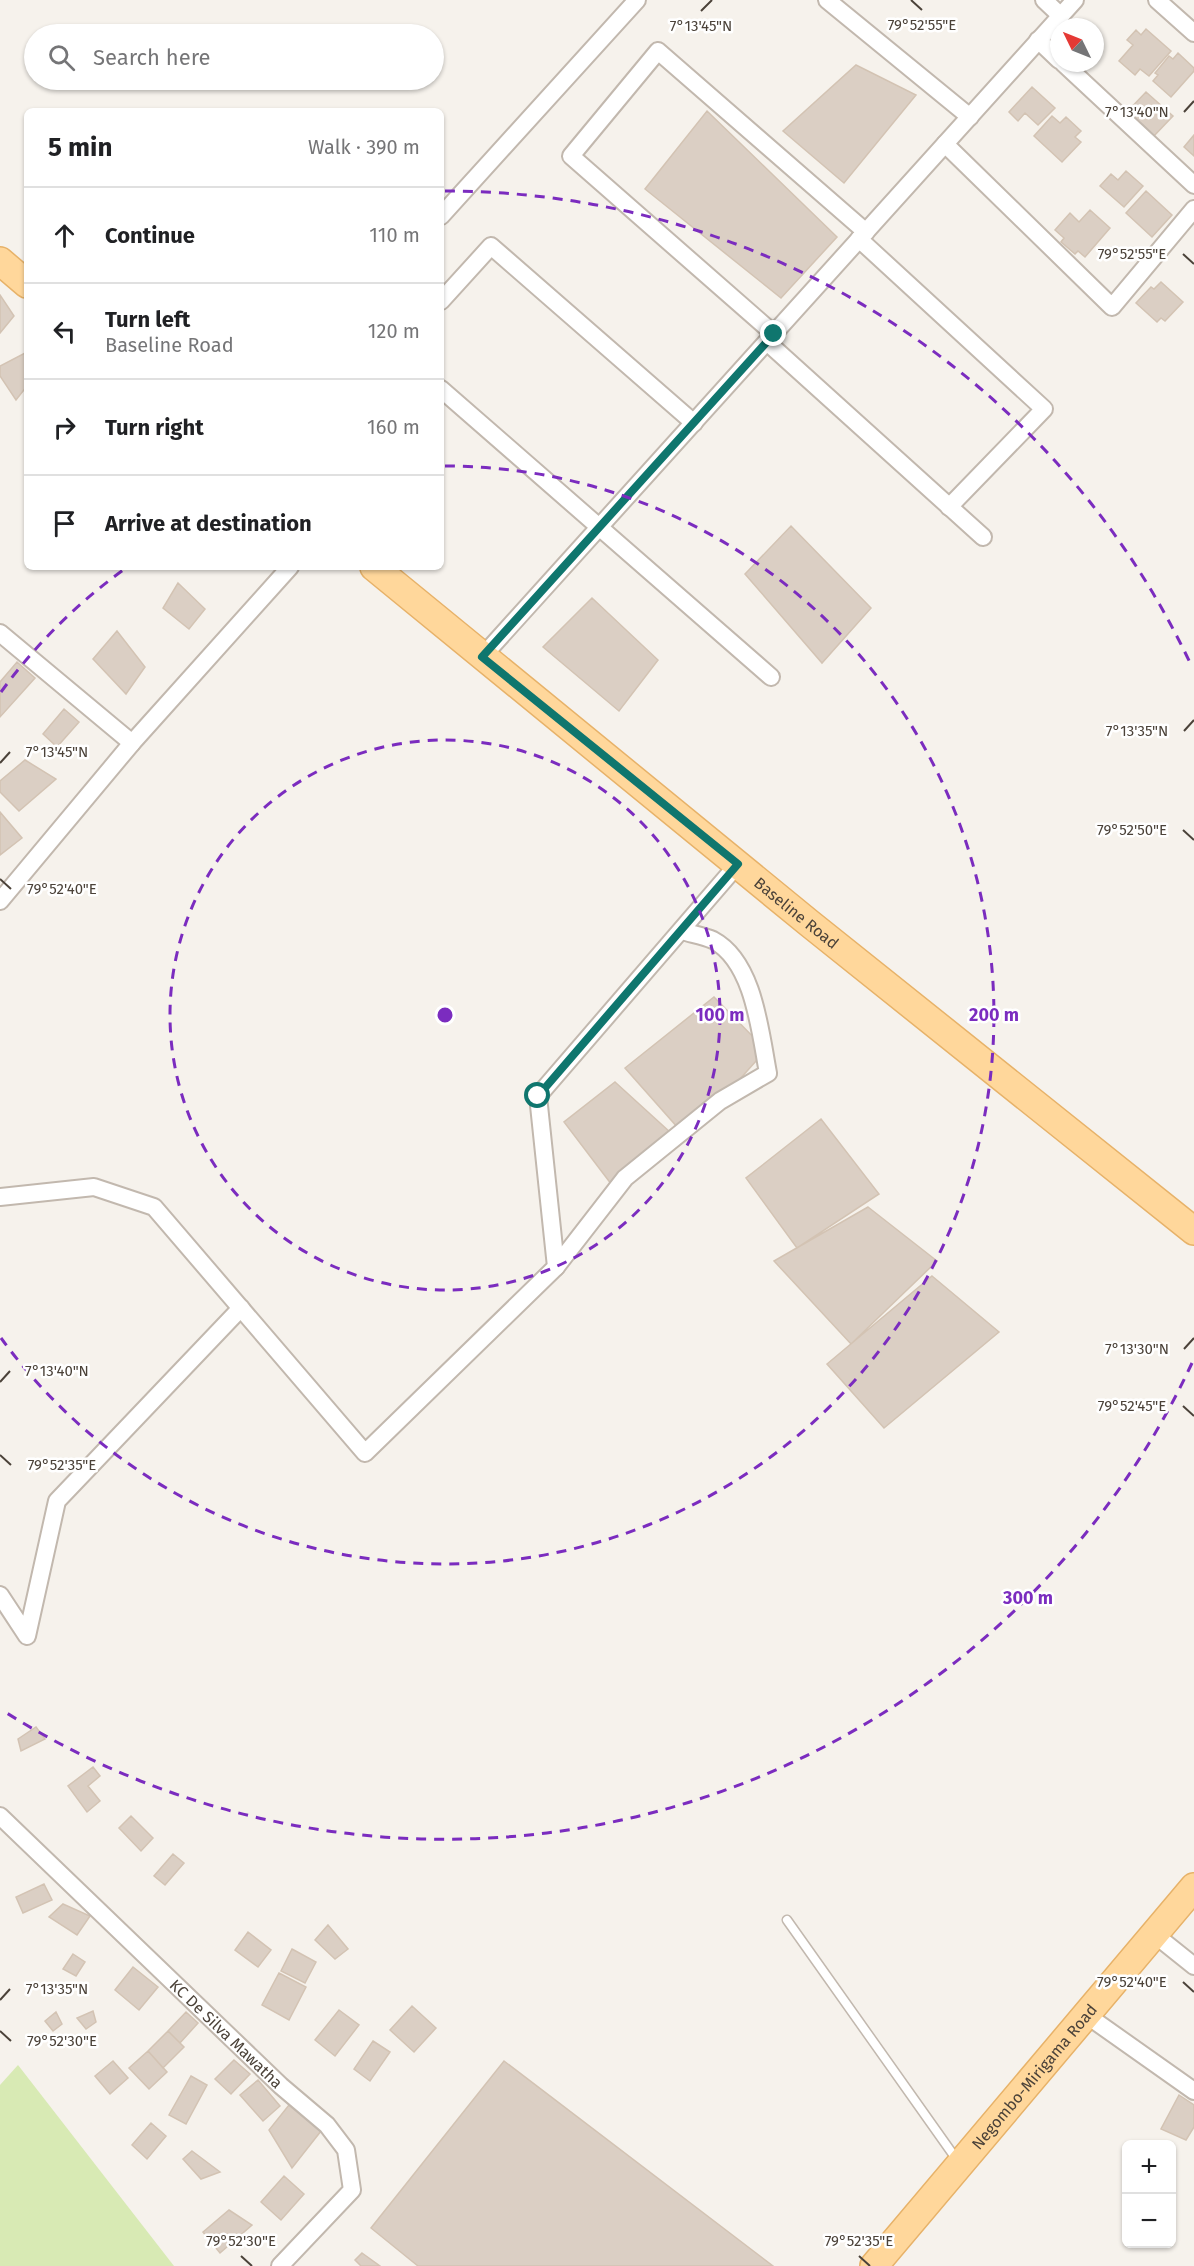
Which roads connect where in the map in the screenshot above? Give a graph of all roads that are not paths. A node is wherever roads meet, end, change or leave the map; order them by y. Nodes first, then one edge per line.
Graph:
1 (637, 0) edge
2 (827, 0) edge
3 (1044, 0) edge
4 (1075, 0) edge
5 (1157, 0) edge
6 (1061, 16) junction
7 (1194, 33) edge
8 (1038, 40) junction
9 (1050, 51) edge
10 (1073, 72) edge
11 (970, 117) junction
12 (945, 144) junction
13 (1194, 185) edge
14 (1194, 209) edge
15 (444, 213) edge
16 (863, 236) junction
17 (0, 261) edge
18 (24, 281) edge
19 (444, 298) edge
20 (770, 338) junction
21 (444, 392) edge
22 (694, 423) junction
23 (949, 507) junction
24 (599, 528) junction
25 (982, 537) dead end
26 (287, 570) edge
27 (378, 570) edge
28 (0, 633) edge
29 (482, 657) junction
30 (771, 677) dead end
31 (132, 743) junction
32 (738, 864) junction
33 (0, 901) edge
34 (682, 931) junction
35 (0, 1197) edge
36 (1194, 1231) edge
37 (556, 1267) junction
38 (241, 1308) junction
39 (0, 1595) edge
40 (0, 1816) edge
41 (1194, 1887) edge
42 (787, 1920) dead end
43 (1154, 1934) junction
44 (1194, 1966) edge
45 (1085, 2014) junction
46 (1194, 2091) edge
47 (961, 2166) junction
48 (280, 2266) edge
49 (874, 2266) edge

1 - 15 street
2 - 11 street
3 - 6 street
4 - 6 street
5 - 7 street
6 - 8 street
8 - 9 street
8 - 11 street
10 - 13 street
11 - 12 street
12 - 14 street
12 - 16 street
16 - 20 street
16 - 20 street
16 - 23 street
17 - 18 main road
19 - 22 street
20 - 22 street
20 - 23 street
21 - 24 street
22 - 24 street
23 - 25 street
24 - 29 street
24 - 30 street
26 - 31 street
27 - 29 main road, Baseline Road
28 - 31 street
29 - 32 main road, Baseline Road
31 - 33 street
32 - 34 street
32 - 36 main road, Baseline Road
34 - 37 street
34 - 37 street
35 - 38 street
37 - 38 street
38 - 39 street
40 - 48 street, KC De Silva Mawatha
41 - 43 main road, Negombo-Mirigama Road
42 - 47 lane
43 - 44 street
43 - 45 main road, Negombo-Mirigama Road
45 - 46 street
45 - 47 main road, Negombo-Mirigama Road
47 - 49 main road, Negombo-Mirigama Road

